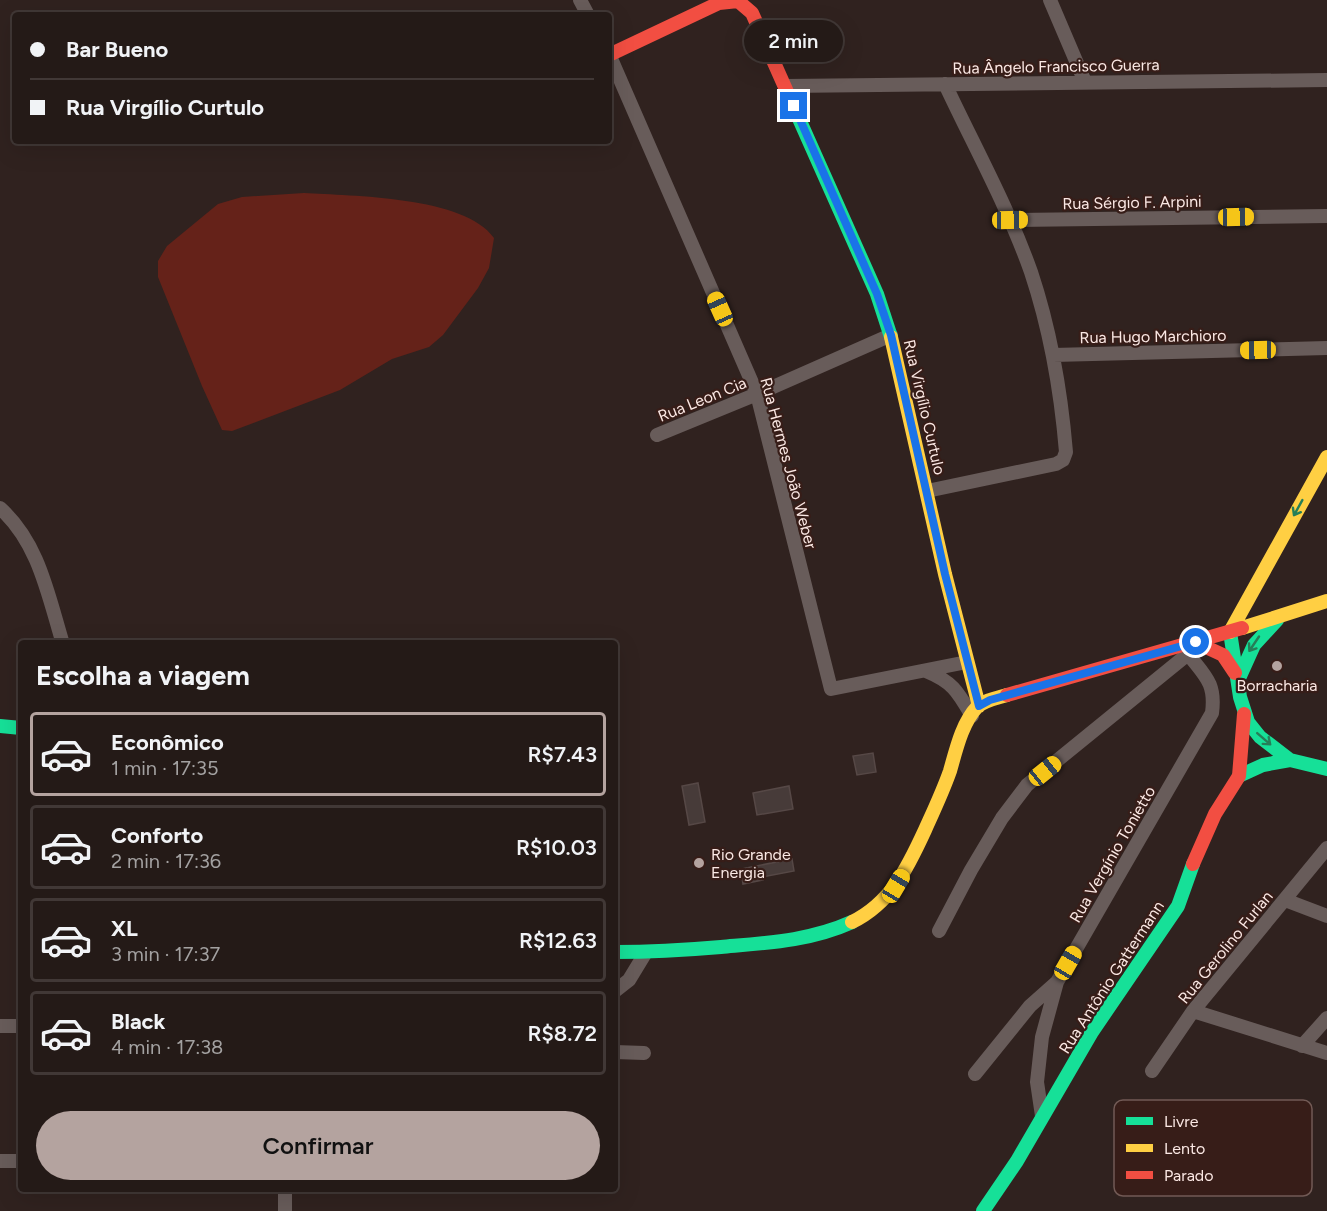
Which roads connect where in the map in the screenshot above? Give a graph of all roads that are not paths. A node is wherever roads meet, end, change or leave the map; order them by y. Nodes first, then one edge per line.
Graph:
1 (1050, 0) edge
2 (738, 1) edge
3 (612, 53) edge
4 (612, 61) edge
5 (1327, 80) edge
6 (1085, 82) junction
7 (945, 84) junction
8 (785, 86) junction
9 (1327, 216) edge
10 (1010, 220) junction
11 (891, 335) junction
12 (1327, 348) edge
13 (1053, 355) junction
14 (757, 394) junction
15 (657, 435) dead end
16 (1327, 457) edge
17 (927, 491) junction
18 (0, 508) edge
19 (1327, 601) edge
20 (1283, 616) junction
21 (1230, 632) junction
22 (62, 640) edge
23 (1192, 648) junction
24 (967, 662) junction
25 (926, 671) junction
26 (1238, 680) junction
27 (975, 711) junction
28 (1244, 714) junction
29 (0, 726) edge
30 (18, 728) edge
31 (1290, 760) junction
32 (1327, 769) edge
33 (1239, 776) junction
34 (1327, 848) edge
35 (1285, 900) junction
36 (1327, 916) edge
37 (939, 930) dead end
38 (618, 952) edge
39 (646, 952) junction
40 (1057, 982) junction
41 (618, 989) edge
42 (1193, 1011) junction
43 (1327, 1018) edge
44 (0, 1026) edge
45 (18, 1026) edge
46 (1302, 1046) junction
47 (618, 1052) edge
48 (644, 1053) dead end
49 (1327, 1053) edge
50 (1152, 1071) dead end
51 (975, 1074) dead end
52 (1042, 1116) junction
53 (0, 1161) edge
54 (18, 1161) edge
55 (285, 1192) edge
56 (285, 1211) edge
57 (983, 1211) edge

1 - 6 street
2 - 3 street
2 - 8 street, Rua Virgílio Curtulo
4 - 14 street, Rua Hermes João Weber
5 - 6 street, Rua Ângelo Francisco Guerra
6 - 7 street, Rua Ângelo Francisco Guerra
7 - 8 street, Rua Ângelo Francisco Guerra
7 - 10 street
8 - 11 street, Rua Virgílio Curtulo
9 - 10 street, Rua Sérgio F. Arpini
10 - 13 street
11 - 14 street, Rua Leon Cia
11 - 17 street, Rua Virgílio Curtulo
12 - 13 street, Rua Hugo Marchioro
13 - 17 street
14 - 15 street, Rua Leon Cia
14 - 25 street, Rua Hermes João Weber
16 -> 21 street
17 - 24 street, Rua Virgílio Curtulo
18 - 22 street
19 - 20 street
20 - 21 street
20 -> 26 street
21 - 23 street
21 - 26 street
23 - 26 street
23 - 27 street
23 - 37 street
23 - 40 street, Rua Vergínio Tonietto
24 - 25 street
24 - 27 street, Rua Virgílio Curtulo
25 - 27 street
26 - 28 street
27 - 39 street
28 -> 31 street
28 - 33 street, Rua Antônio Gattermann
29 - 30 street
31 - 32 street
31 - 33 street
33 - 52 street, Rua Antônio Gattermann
34 - 35 street, Rua Gerolino Furlan
35 - 36 street
35 - 42 street, Rua Gerolino Furlan
38 - 39 street
39 - 41 street
40 - 51 street
40 - 52 street, Rua Vergínio Tonietto
42 - 46 street
42 - 50 street, Rua Gerolino Furlan
43 - 46 street
44 - 45 street
46 - 49 street
47 - 48 street
52 - 57 street, Rua Antônio Gattermann
53 - 54 street
55 - 56 street

